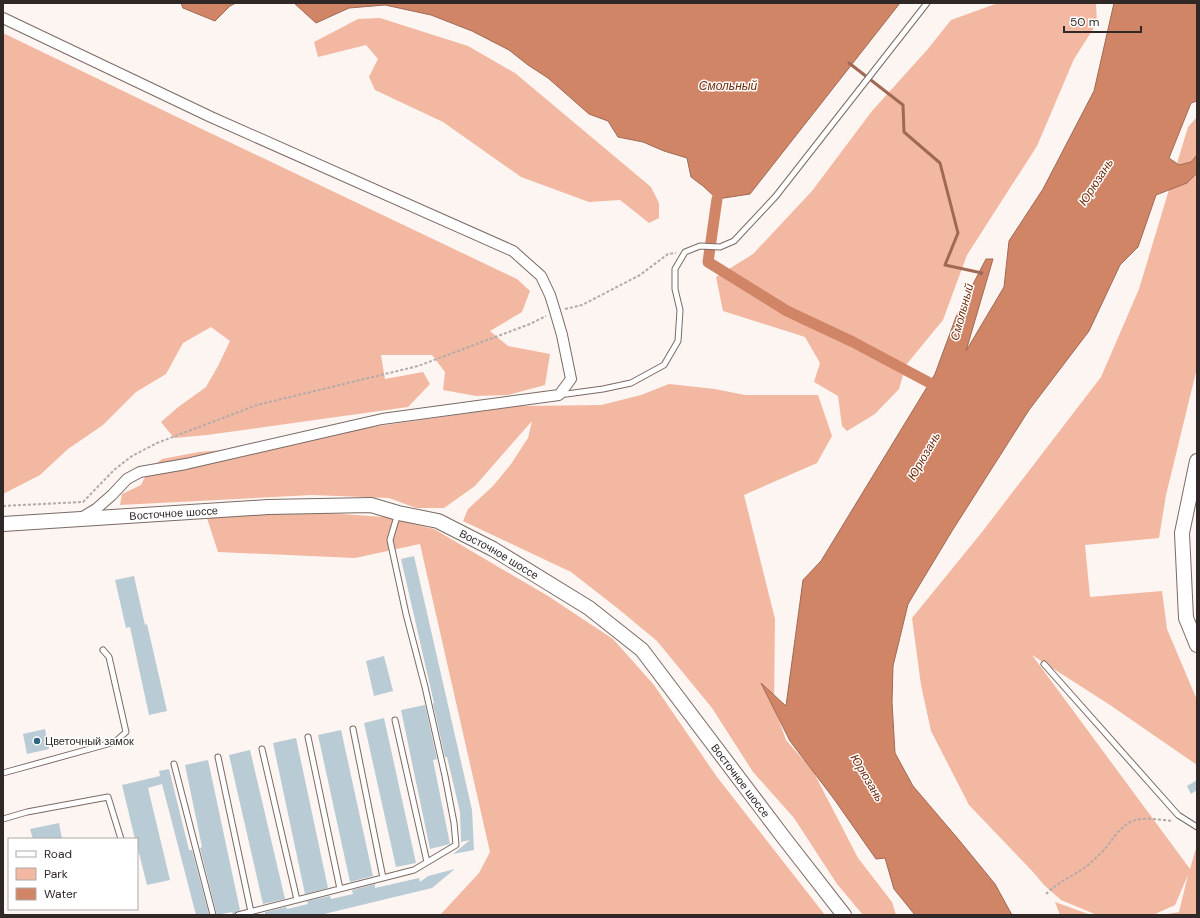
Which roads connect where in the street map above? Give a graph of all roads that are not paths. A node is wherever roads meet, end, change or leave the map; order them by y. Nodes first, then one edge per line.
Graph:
1 (927, 3) edge
2 (3, 18) edge
3 (559, 395) junction
4 (1197, 461) edge
5 (398, 513) junction
6 (79, 519) junction
7 (3, 524) edge
8 (1197, 645) edge
9 (103, 650) dead end
10 (1044, 664) dead end
11 (395, 720) dead end
12 (353, 729) dead end
13 (308, 737) dead end
14 (262, 749) dead end
15 (218, 757) dead end
16 (174, 764) dead end
17 (3, 773) edge
18 (3, 819) edge
19 (1197, 827) edge
20 (121, 838) edge
21 (426, 862) junction
22 (383, 878) junction
23 (340, 889) junction
24 (297, 900) junction
25 (251, 912) junction
26 (213, 915) edge
27 (238, 915) edge
28 (844, 915) edge

1 - 3 lane
2 - 3 street
3 - 6 street
4 - 8 main road
5 - 6 main road, Восточное шоссе
5 - 21 lane
5 - 28 main road, Восточное шоссе
6 - 7 main road, Восточное шоссе
9 - 17 lane
10 - 19 lane
11 - 21 lane
12 - 22 lane
13 - 23 lane
14 - 24 lane
15 - 25 lane
16 - 26 lane
18 - 20 lane
21 - 22 lane
22 - 23 lane
23 - 24 lane
24 - 25 lane
25 - 27 lane

